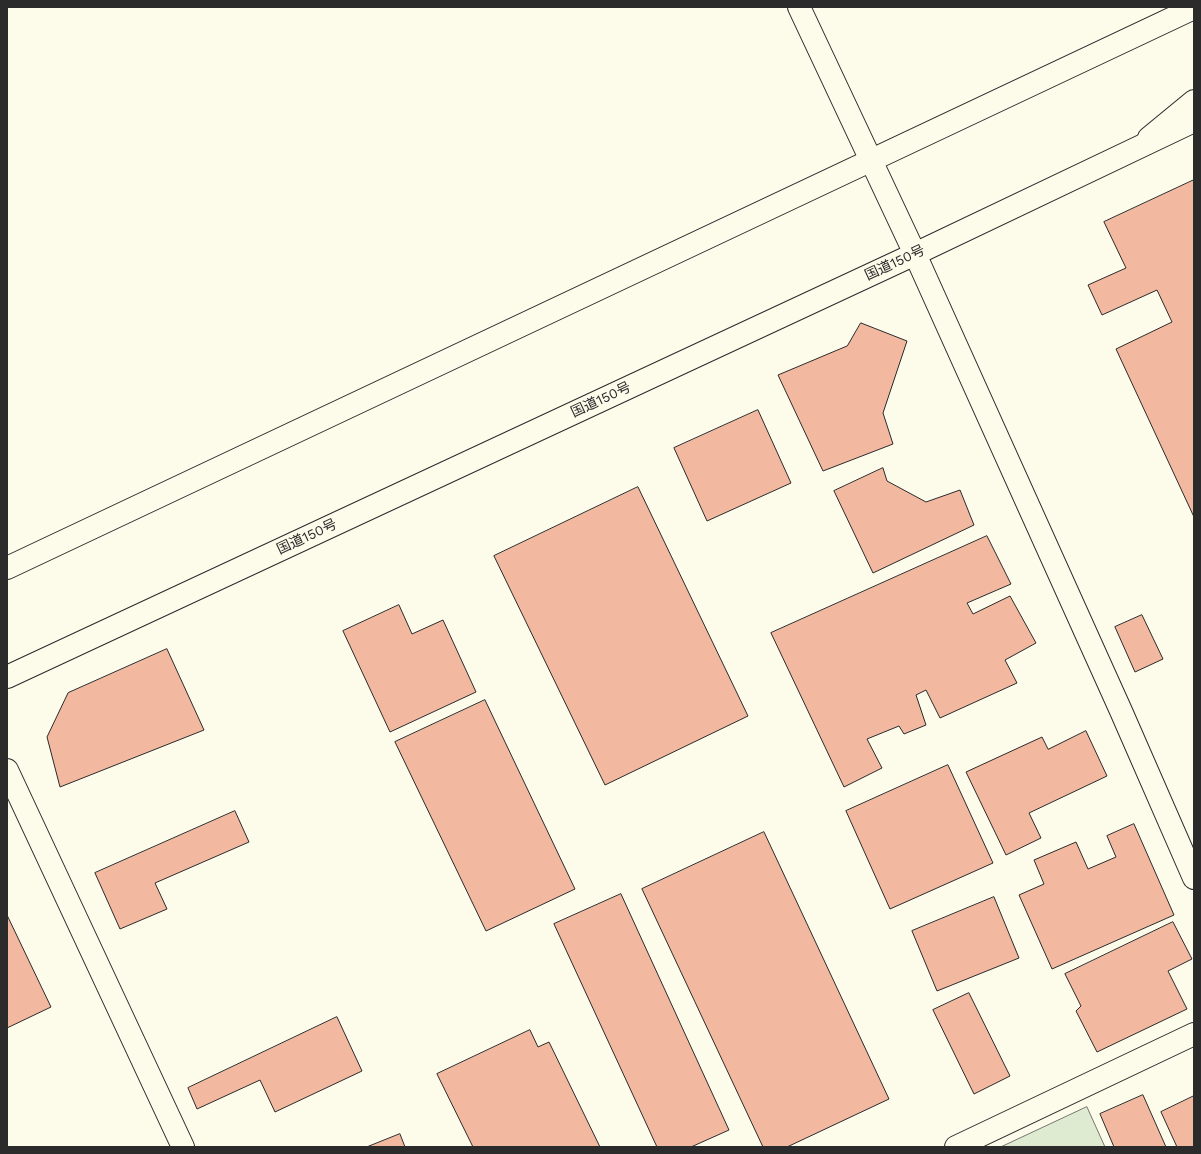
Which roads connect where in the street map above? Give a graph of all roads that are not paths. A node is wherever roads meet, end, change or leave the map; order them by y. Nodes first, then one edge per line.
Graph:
1 (798, 7) edge
2 (1194, 8) edge
3 (1194, 101) edge
4 (1194, 121) edge
5 (1138, 148) junction
6 (871, 160) junction
7 (915, 254) junction
8 (7, 568) edge
9 (7, 677) edge
10 (7, 770) edge
11 (1194, 878) edge
12 (1194, 1034) edge
13 (183, 1147) edge
14 (956, 1147) edge

1 - 6 main road
2 - 6 main road
3 - 5 main road
4 - 5 main road, 国道150号
5 - 7 main road, 国道150号
6 - 7 main road
6 - 8 main road
7 - 9 main road, 国道150号
7 - 11 main road
10 - 13 main road
12 - 14 main road

